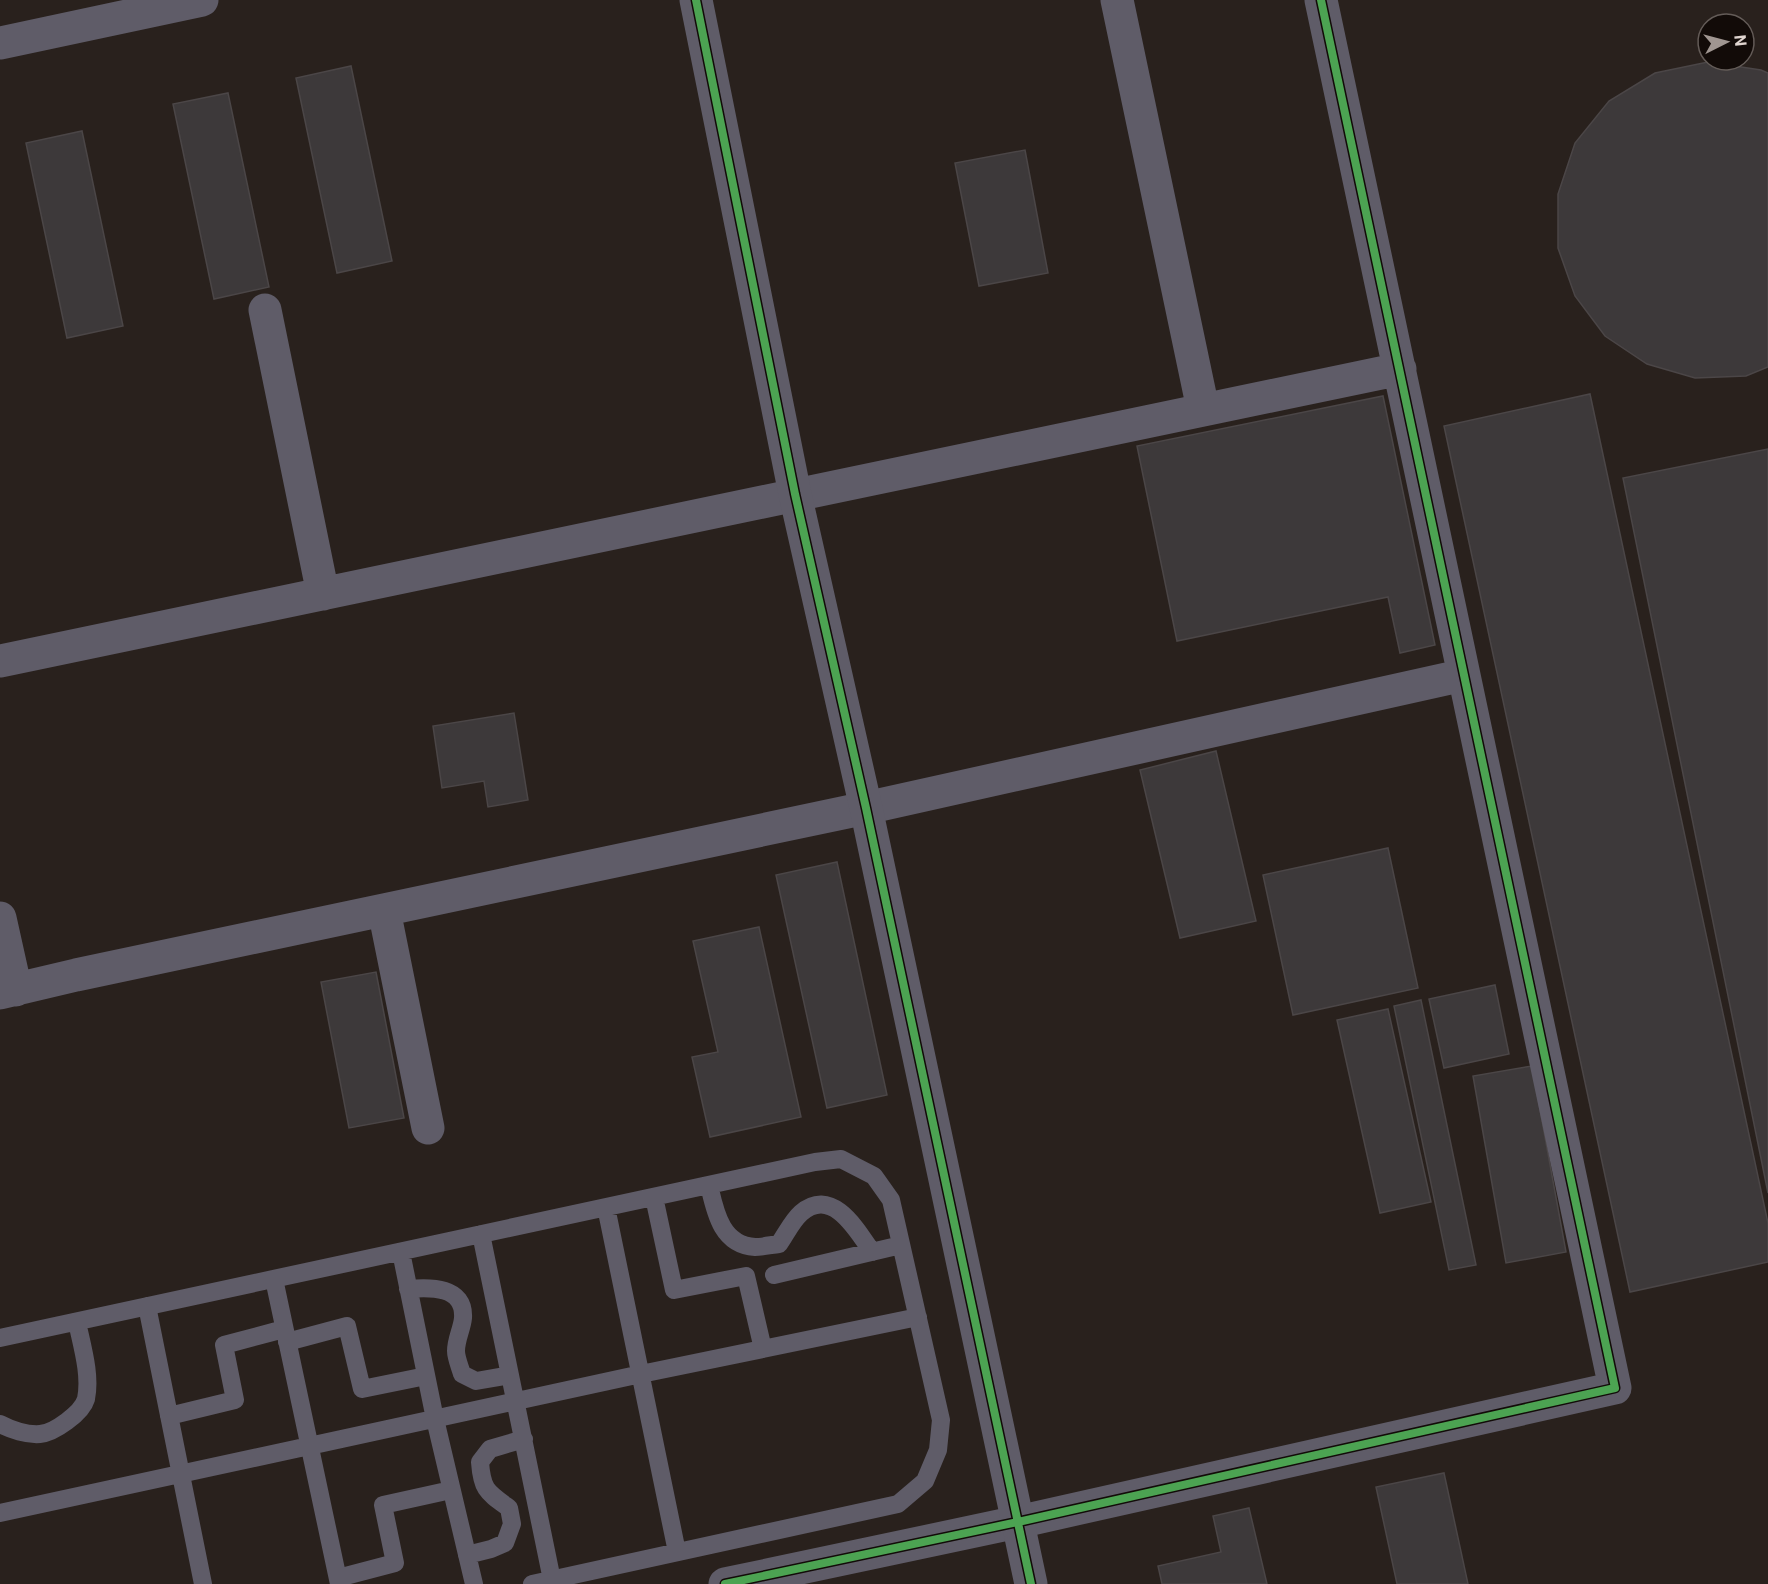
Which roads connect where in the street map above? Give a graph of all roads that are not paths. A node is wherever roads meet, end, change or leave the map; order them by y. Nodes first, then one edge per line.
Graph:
1 (202, 0) edge
2 (696, 0) edge
3 (1118, 0) edge
4 (1321, 0) edge
5 (0, 44) edge
6 (265, 310) dead end
7 (1400, 369) junction
8 (1203, 409) junction
9 (795, 494) junction
10 (323, 594) junction
11 (0, 661) edge
12 (1464, 675) junction
13 (866, 808) junction
14 (384, 910) junction
15 (0, 918) edge
16 (8, 992) edge
17 (428, 1128) dead end
18 (709, 1185) junction
19 (654, 1197) junction
20 (606, 1207) junction
21 (481, 1234) junction
22 (902, 1245) junction
23 (400, 1252) junction
24 (872, 1252) junction
25 (774, 1275) dead end
26 (274, 1279) junction
27 (408, 1289) junction
28 (147, 1306) junction
29 (918, 1317) junction
30 (77, 1322) junction
31 (285, 1335) junction
32 (0, 1338) edge
33 (763, 1349) junction
34 (641, 1374) junction
35 (510, 1375) junction
36 (426, 1376) junction
37 (516, 1402) junction
38 (169, 1416) junction
39 (435, 1419) junction
40 (0, 1424) edge
41 (524, 1439) junction
42 (309, 1447) junction
43 (181, 1475) junction
44 (452, 1490) junction
45 (0, 1513) edge
46 (1018, 1522) junction
47 (677, 1552) junction
48 (467, 1555) junction
49 (552, 1580) junction
50 (339, 1581) edge
51 (203, 1584) edge
52 (474, 1584) edge
53 (532, 1584) edge
54 (725, 1584) edge
55 (1031, 1584) edge

1 - 5 street
2 - 9 street
3 - 8 street
4 - 7 street
6 - 10 street
7 - 8 street
7 - 12 street
8 - 9 street
9 - 10 street
9 - 13 street
10 - 11 street
12 - 13 street
12 - 46 street
13 - 14 street
13 - 46 street
14 - 16 street
14 - 17 street
15 - 16 street
18 - 19 lane
18 - 22 lane
18 - 24 lane
19 - 20 lane
19 - 33 lane
20 - 21 lane
20 - 34 lane
21 - 23 lane
21 - 35 lane
22 - 24 lane
22 - 29 lane
23 - 26 lane
23 - 27 lane
24 - 25 lane
26 - 28 lane
26 - 31 lane
27 - 35 lane
27 - 36 lane
28 - 30 lane
28 - 38 lane
29 - 33 lane
29 - 47 lane
30 - 32 lane
30 - 40 lane
31 - 36 lane
31 - 38 lane
31 - 42 lane
33 - 34 lane
34 - 37 lane
34 - 47 lane
35 - 37 lane
36 - 39 lane
37 - 39 lane
37 - 41 lane
38 - 43 lane
39 - 42 lane
39 - 44 lane
41 - 48 lane
41 - 49 lane
42 - 43 lane
42 - 50 lane
43 - 45 lane
43 - 51 lane
44 - 48 lane
44 - 50 lane
46 - 54 street
46 - 55 street
47 - 49 lane
48 - 52 lane
49 - 53 lane

